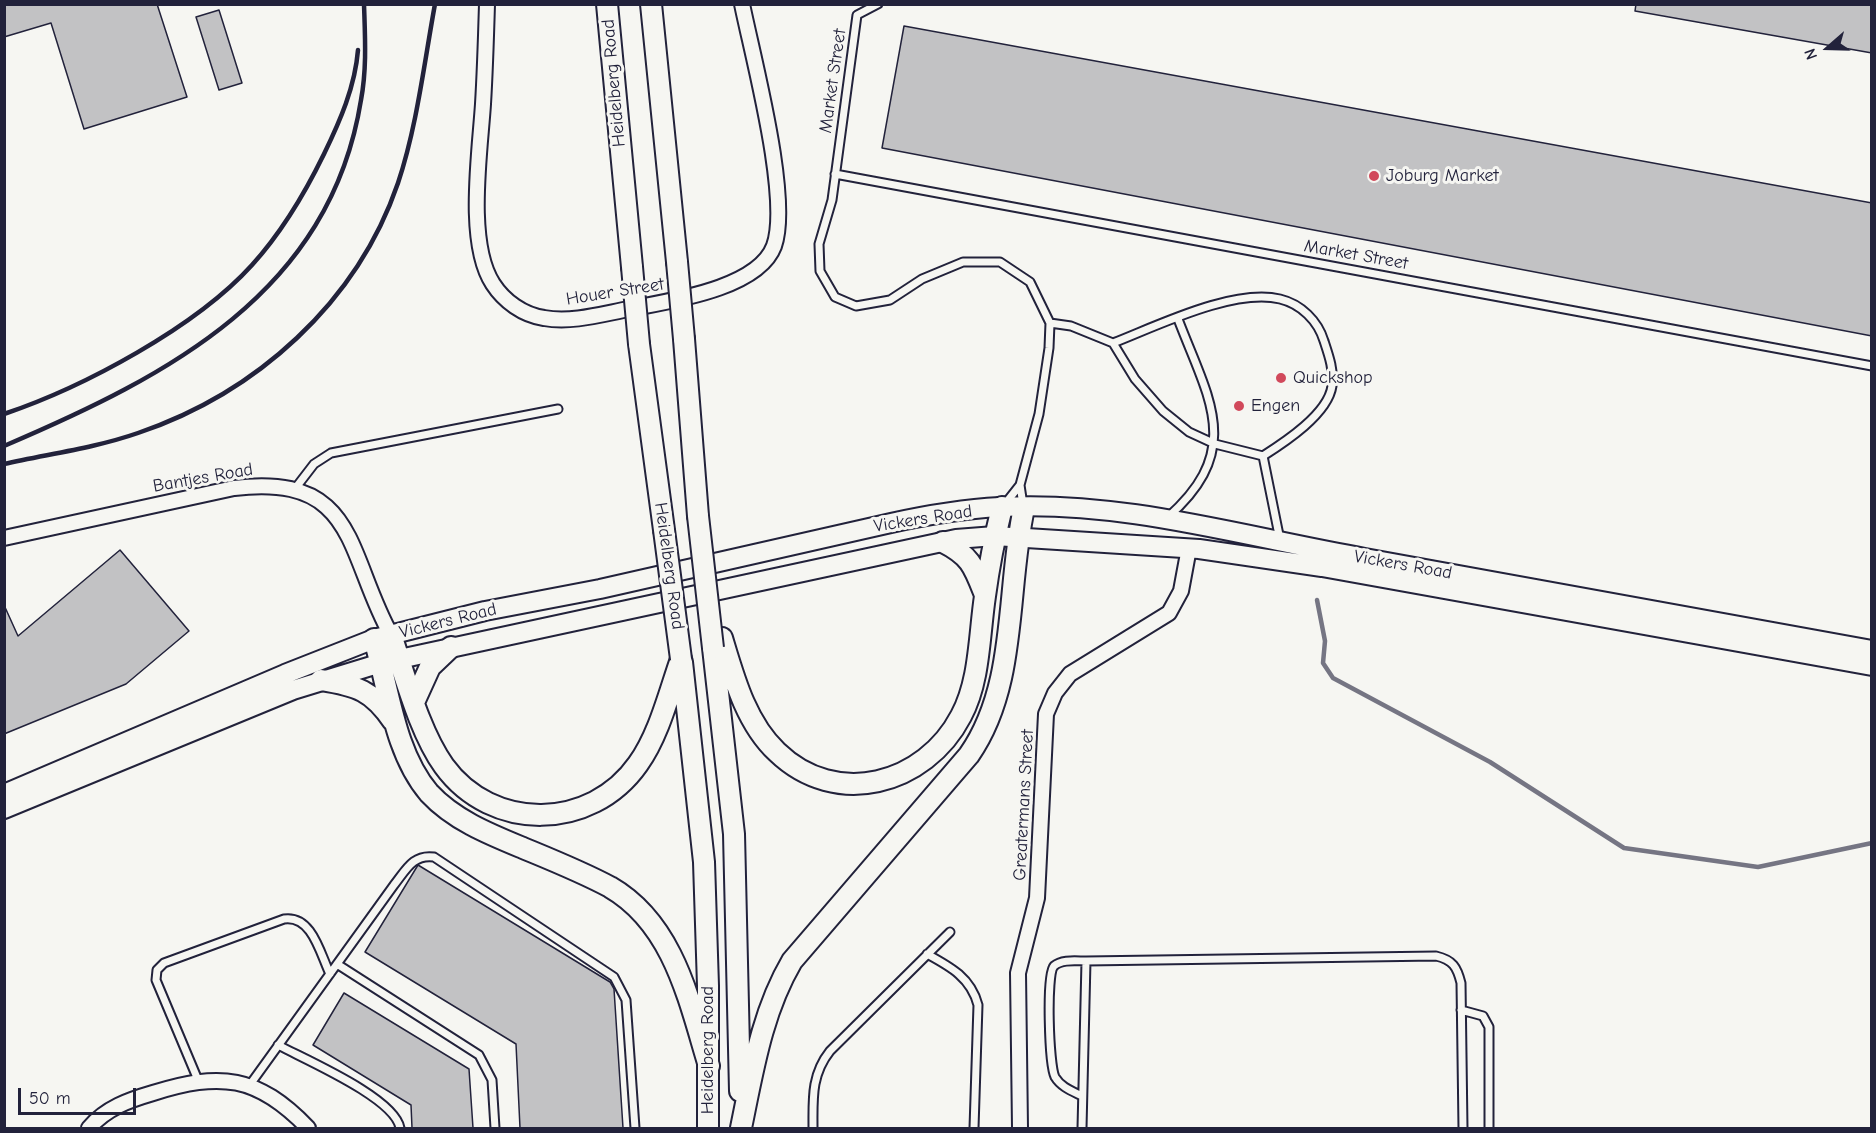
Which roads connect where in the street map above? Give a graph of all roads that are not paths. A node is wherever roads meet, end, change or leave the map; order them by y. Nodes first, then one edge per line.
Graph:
1 (487, 4) edge
2 (597, 4) edge
3 (607, 4) edge
4 (651, 4) edge
5 (742, 4) edge
6 (878, 4) edge
7 (615, 81) junction
8 (835, 174) junction
9 (1178, 319) junction
10 (1050, 323) junction
11 (1113, 343) junction
12 (1872, 366) edge
13 (558, 409) dead end
14 (1215, 444) junction
15 (1263, 456) junction
16 (1020, 485) junction
17 (294, 490) junction
18 (1002, 507) junction
19 (1024, 508) junction
20 (1166, 519) junction
21 (995, 536) junction
22 (4, 538) edge
23 (1017, 538) junction
24 (1281, 541) junction
25 (943, 542) junction
26 (1189, 548) junction
27 (985, 595) junction
28 (383, 637) junction
29 (717, 643) junction
30 (451, 647) junction
31 (1872, 650) edge
32 (681, 659) junction
33 (390, 661) junction
34 (1872, 666) edge
35 (321, 680) junction
36 (415, 700) junction
37 (398, 729) junction
38 (4, 794) edge
39 (4, 809) edge
40 (950, 932) dead end
41 (927, 954) junction
42 (1086, 961) junction
43 (337, 964) junction
44 (330, 974) junction
45 (1461, 1010) junction
46 (278, 1045) junction
47 (708, 1066) junction
48 (198, 1080) junction
49 (249, 1086) junction
50 (1082, 1096) junction
51 (90, 1128) edge
52 (308, 1128) edge
53 (400, 1128) edge
54 (495, 1128) edge
55 (635, 1128) edge
56 (708, 1128) edge
57 (741, 1128) edge
58 (813, 1128) edge
59 (974, 1128) edge
60 (1020, 1128) edge
61 (1082, 1128) edge
62 (1463, 1128) edge
63 (1489, 1128) edge

1 - 5 street, Houer Street
2 - 7 main road
3 - 7 main road, Heidelberg Road
4 - 29 main road, Heidelberg Road, bridge
6 - 8 lane, Market Street
7 - 32 main road, Heidelberg Road, bridge
8 - 10 lane, Market Street
8 - 12 lane, Market Street
9 - 11 lane
9 - 14 lane
9 - 15 lane
10 - 11 lane
10 - 16 lane
11 - 14 lane
13 - 17 lane
14 - 15 lane
14 - 20 lane
15 - 24 lane
16 - 18 lane
16 - 19 lane
17 - 22 street, Bantjes Road
17 - 28 street, Bantjes Road
18 - 19 main road, Vickers Road
18 - 21 main road
18 - 28 main road, Vickers Road
19 - 20 main road, Vickers Road
19 - 23 main road
20 - 24 main road, Vickers Road
21 - 23 main road, Vickers Road
21 - 25 main road, Vickers Road
21 - 27 main road
23 - 26 main road, Vickers Road
23 - 57 main road
24 - 31 main road, Vickers Road
25 - 27 main road
25 - 30 main road, Vickers Road
26 - 34 main road, Vickers Road
26 - 60 street, Greatermans Street
27 - 29 main road
28 - 33 main road
28 - 38 main road, Vickers Road
29 - 57 main road, Heidelberg Road
30 - 33 main road, Vickers Road
30 - 36 main road
32 - 36 main road
32 - 47 main road, Heidelberg Road
33 - 35 main road, Vickers Road
33 - 36 main road
33 - 37 main road
35 - 37 main road
35 - 39 main road, Vickers Road
37 - 47 main road
40 - 41 lane
41 - 58 lane
41 - 59 lane
42 - 45 lane
42 - 50 lane
42 - 50 lane
43 - 44 lane
43 - 54 lane
43 - 55 lane
44 - 46 lane
44 - 48 lane
45 - 62 lane
45 - 63 lane
46 - 49 lane
46 - 53 lane
47 - 56 main road, Heidelberg Road
48 - 49 street
48 - 51 street
49 - 52 street
50 - 61 lane

